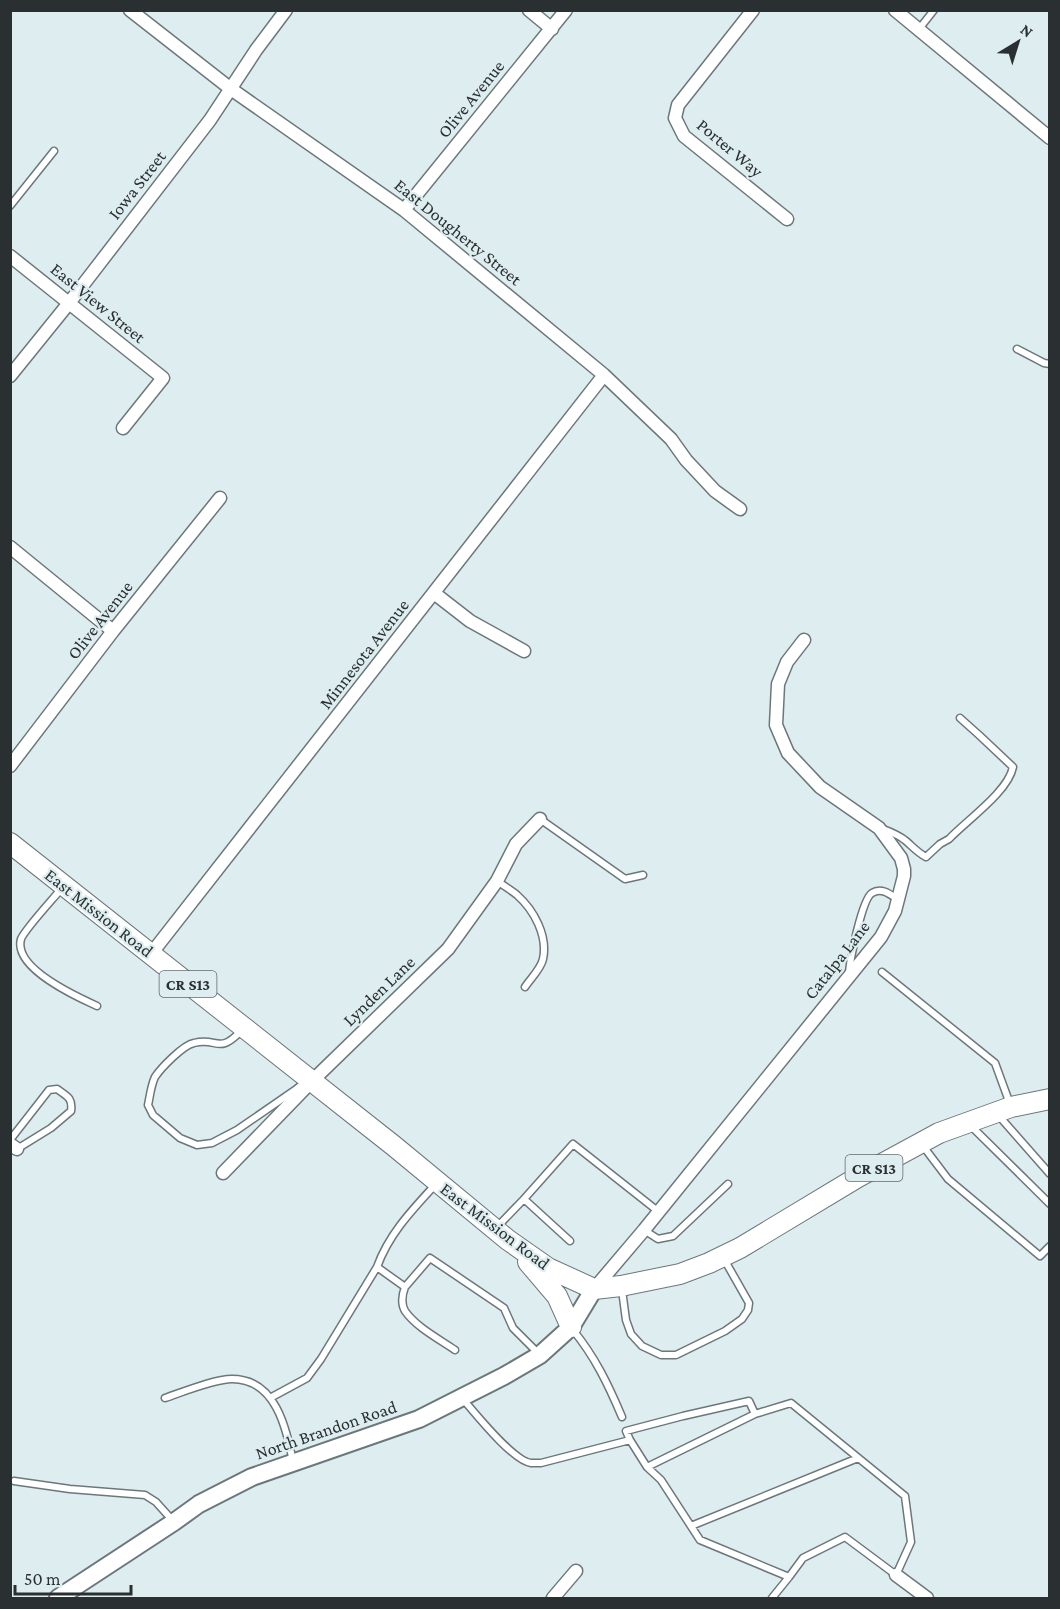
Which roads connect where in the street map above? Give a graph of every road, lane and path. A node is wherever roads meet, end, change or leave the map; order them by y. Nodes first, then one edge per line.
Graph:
1 (130, 10) edge
2 (286, 10) edge
3 (529, 10) edge
4 (566, 10) edge
5 (753, 10) edge
6 (895, 10) edge
7 (934, 10) edge
8 (552, 29) junction
9 (919, 30) junction
10 (231, 89) junction
11 (1050, 138) edge
12 (54, 151) dead end
13 (10, 206) edge
14 (404, 210) junction
15 (787, 219) dead end
16 (10, 256) edge
17 (69, 303) junction
18 (1017, 349) dead end
19 (1050, 364) edge
20 (604, 375) junction
21 (10, 376) edge
22 (123, 428) dead end
23 (220, 498) dead end
24 (740, 509) dead end
25 (10, 547) edge
26 (434, 593) junction
27 (113, 631) junction
28 (804, 639) dead end
29 (524, 651) dead end
30 (960, 718) dead end
31 (10, 766) edge
32 (540, 819) joint
33 (879, 828) junction
34 (10, 843) edge
35 (643, 875) dead end
36 (497, 881) junction
37 (64, 885) junction
38 (898, 899) junction
39 (151, 954) junction
40 (882, 972) dead end
41 (848, 977) junction
42 (525, 987) dead end
43 (97, 1006) dead end
44 (243, 1028) junction
45 (309, 1080) junction
46 (1050, 1099) edge
47 (1004, 1110) junction
48 (969, 1123) junction
49 (921, 1143) junction
50 (13, 1144) edge
51 (223, 1173) dead end
52 (1050, 1174) edge
53 (437, 1182) junction
54 (728, 1184) dead end
55 (525, 1199) junction
56 (1050, 1204) edge
57 (659, 1212) junction
58 (644, 1230) junction
59 (501, 1235) junction
60 (570, 1241) dead end
61 (1050, 1246) edge
62 (723, 1256) junction
63 (377, 1267) junction
64 (621, 1286) junction
65 (405, 1287) junction
66 (594, 1289) junction
67 (571, 1327) junction
68 (455, 1350) dead end
69 (540, 1355) junction
70 (462, 1397) junction
71 (165, 1398) dead end
72 (270, 1398) junction
73 (755, 1414) junction
74 (622, 1417) dead end
75 (630, 1440) junction
76 (858, 1458) junction
77 (293, 1462) junction
78 (647, 1467) junction
79 (14, 1481) dead end
80 (174, 1522) junction
81 (691, 1526) junction
82 (576, 1571) dead end
83 (896, 1575) junction
84 (789, 1577) junction
85 (58, 1599) edge
86 (553, 1599) edge
87 (772, 1599) edge
88 (927, 1599) edge

1 - 10 street, East Dougherty Street
2 - 10 street, Iowa Street
3 - 8 street
4 - 8 street, Olive Avenue
5 - 15 street, Porter Way
6 - 9 street
7 - 9 lane
8 - 14 street, Olive Avenue
9 - 11 street
10 - 14 street, East Dougherty Street
10 - 17 street, Iowa Street
12 - 13 lane
14 - 20 street, East Dougherty Street
16 - 17 street, East View Street
17 - 21 street, Iowa Street
17 - 22 street, East View Street
18 - 19 lane
20 - 24 street, East Dougherty Street
20 - 26 street, Minnesota Avenue
23 - 27 street, Olive Avenue
25 - 27 street
26 - 29 street
26 - 39 street, Minnesota Avenue
27 - 31 street, Olive Avenue
28 - 33 street, Catalpa Lane
30 - 33 lane
32 - 35 lane
32 - 36 street, Lynden Lane
33 - 38 street, Catalpa Lane
34 - 37 main road, East Mission Road / CR S13
36 - 42 lane
36 - 45 street, Lynden Lane
37 - 39 main road, East Mission Road / CR S13
37 - 43 lane
38 - 41 street, Catalpa Lane
38 - 41 lane
39 - 44 main road, East Mission Road / CR S13
40 - 47 lane
41 - 57 street, Catalpa Lane
44 - 45 main road, East Mission Road / CR S13
44 - 45 lane
45 - 51 street, Lynden Lane
45 - 53 main road, East Mission Road / CR S13
46 - 47 main road, CR S13
47 - 48 main road, CR S13
47 - 52 lane
48 - 49 main road, CR S13
48 - 56 lane
49 - 61 lane
49 - 62 main road, CR S13
50 - 50 lane
53 - 59 main road, East Mission Road / CR S13
53 - 63 lane
54 - 58 lane
55 - 57 lane
55 - 59 lane
55 - 60 lane
57 - 58 street, Catalpa Lane
58 - 66 street, Catalpa Lane
59 - 66 main road, East Mission Road / CR S13
59 - 67 main road
62 - 64 main road, CR S13
62 - 64 lane
63 - 65 lane
63 - 72 lane
64 - 66 main road, CR S13
65 - 68 lane
65 - 69 lane
66 - 67 street, North Brandon Road
67 - 69 street, North Brandon Road
67 - 74 lane
69 - 70 street, North Brandon Road
70 - 75 lane
70 - 77 street, North Brandon Road
71 - 72 lane
72 - 77 lane
73 - 75 lane
73 - 76 lane
73 - 78 lane
75 - 78 lane
76 - 81 lane
76 - 83 lane
77 - 80 street, North Brandon Road
78 - 81 lane
79 - 80 lane
80 - 85 street, North Brandon Road
81 - 84 lane
82 - 86 street
83 - 84 lane
83 - 88 street
84 - 87 lane

